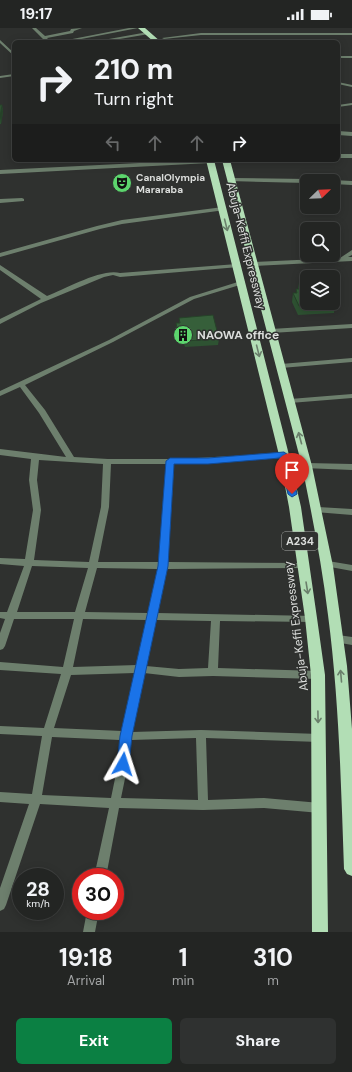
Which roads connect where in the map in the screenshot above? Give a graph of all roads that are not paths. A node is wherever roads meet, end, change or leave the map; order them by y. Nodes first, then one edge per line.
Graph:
1 (34, 28) edge
2 (80, 28) edge
3 (114, 28) edge
4 (136, 28) edge
5 (141, 28) edge
6 (151, 30) edge
7 (118, 31) junction
8 (158, 33) dead end
9 (352, 34) edge
10 (124, 36) junction
11 (45, 37) junction
12 (48, 40) edge
13 (70, 40) edge
14 (104, 40) edge
15 (157, 40) edge
16 (166, 40) edge
17 (0, 41) edge
18 (12, 53) edge
19 (340, 57) edge
20 (352, 57) edge
21 (12, 75) edge
22 (0, 77) edge
23 (340, 83) edge
24 (352, 86) edge
25 (352, 104) edge
26 (340, 106) edge
27 (340, 133) edge
28 (352, 134) edge
29 (340, 156) edge
30 (352, 156) edge
31 (175, 162) edge
32 (211, 162) edge
33 (226, 162) edge
34 (0, 172) edge
35 (231, 180) junction
36 (300, 181) edge
37 (340, 182) edge
38 (352, 183) edge
39 (22, 200) dead end
40 (0, 201) edge
41 (223, 210) junction
42 (352, 252) edge
43 (0, 256) edge
44 (342, 259) junction
45 (352, 259) edge
46 (252, 264) junction
47 (237, 266) junction
48 (0, 267) edge
49 (241, 283) junction
50 (46, 299) junction
51 (0, 322) edge
52 (352, 326) edge
53 (271, 331) junction
54 (352, 360) edge
55 (281, 366) junction
56 (20, 384) junction
57 (0, 394) edge
58 (352, 396) edge
59 (290, 402) junction
60 (0, 452) edge
61 (284, 455) junction
62 (35, 456) junction
63 (72, 460) junction
64 (107, 461) junction
65 (170, 461) junction
66 (307, 466) junction
67 (352, 467) edge
68 (318, 510) junction
69 (352, 512) edge
70 (0, 561) edge
71 (29, 563) junction
72 (328, 564) junction
73 (93, 566) junction
74 (163, 566) junction
75 (303, 566) junction
76 (352, 568) edge
77 (0, 615) edge
78 (11, 616) junction
79 (79, 616) junction
80 (151, 616) junction
81 (216, 617) junction
82 (311, 618) junction
83 (338, 639) junction
84 (352, 641) edge
85 (0, 646) edge
86 (0, 666) edge
87 (141, 669) junction
88 (67, 671) junction
89 (213, 672) junction
90 (318, 675) junction
91 (0, 730) edge
92 (48, 732) junction
93 (202, 734) junction
94 (126, 736) junction
95 (319, 738) junction
96 (350, 782) edge
97 (0, 797) edge
98 (36, 799) junction
99 (114, 803) junction
100 (203, 805) junction
101 (320, 808) junction
102 (102, 868) edge
103 (352, 869) edge
104 (0, 905) edge
105 (91, 920) edge
106 (89, 932) edge
107 (320, 932) edge

1 - 11 street
2 - 11 street
3 - 7 street
4 - 7 street
5 - 6 highway
6 - 10 street
6 - 15 highway
7 - 10 street
7 - 13 street
8 - 16 highway
9 - 16 street
10 - 14 street
11 - 12 street
17 - 18 street
19 - 20 street
21 - 22 street
23 - 24 street
25 - 26 street
27 - 28 street
29 - 30 street
31 - 34 street
32 - 41 highway, Abuja-Keffi Expressway / A234
33 - 35 highway, Abuja-Keffi Expressway / A234
35 - 36 street
35 - 46 highway, Abuja-Keffi Expressway / A234
37 - 38 street
39 - 40 street
41 - 43 street
41 -> 47 highway, Abuja-Keffi Expressway / A234
42 - 44 street
44 - 45 street
44 - 46 street
46 - 53 highway, Abuja-Keffi Expressway / A234
47 - 49 highway, Abuja-Keffi Expressway / A234
47 - 50 street
48 - 50 street
49 - 56 street
49 -> 61 highway, Abuja-Keffi Expressway / A234
50 - 51 street
52 - 53 street
53 - 55 highway, Abuja-Keffi Expressway / A234
54 - 55 street
55 - 59 highway, Abuja-Keffi Expressway / A234
56 - 57 street
56 - 63 street
58 - 59 street
66 -> 59 highway, Abuja-Keffi Expressway / A234
60 - 62 street
61 - 65 street
61 - 75 highway, Abuja-Keffi Expressway / A234
62 - 63 street
62 - 71 street
63 - 64 street
64 - 65 street
64 - 73 street
65 - 74 street
66 - 67 street
66 - 68 highway, Abuja-Keffi Expressway / A234
68 - 69 street
68 - 72 highway, Abuja-Keffi Expressway / A234
70 - 71 street
71 - 73 street
71 - 78 street
72 - 76 street
72 - 83 highway, Abuja-Keffi Expressway / A234
73 - 74 street
73 - 79 street
74 - 75 street
74 - 80 street
75 -> 82 highway, Abuja-Keffi Expressway / A234
77 - 78 street
78 - 79 street
78 - 85 street
79 - 80 street
79 - 88 street
80 - 81 street
80 - 87 street
81 - 82 street
81 - 89 street
82 - 90 highway, Abuja-Keffi Expressway / A234
83 - 84 street
96 -> 83 highway, Abuja-Keffi Expressway / A234
86 - 88 street
87 - 88 street
87 - 89 street
87 - 94 street
88 - 92 street
89 - 90 street
90 -> 95 highway, Abuja-Keffi Expressway / A234
91 - 92 street
92 - 94 street
92 - 98 street
93 - 94 street
93 - 95 street
93 - 100 street
94 - 99 street
95 - 101 highway, Abuja-Keffi Expressway / A234
96 - 103 highway, Abuja-Keffi Expressway / A234
97 - 98 street
98 - 99 street
98 - 104 street
99 - 100 street
99 - 102 street
100 - 101 street
101 - 107 highway, Abuja-Keffi Expressway / A234
105 - 106 street

